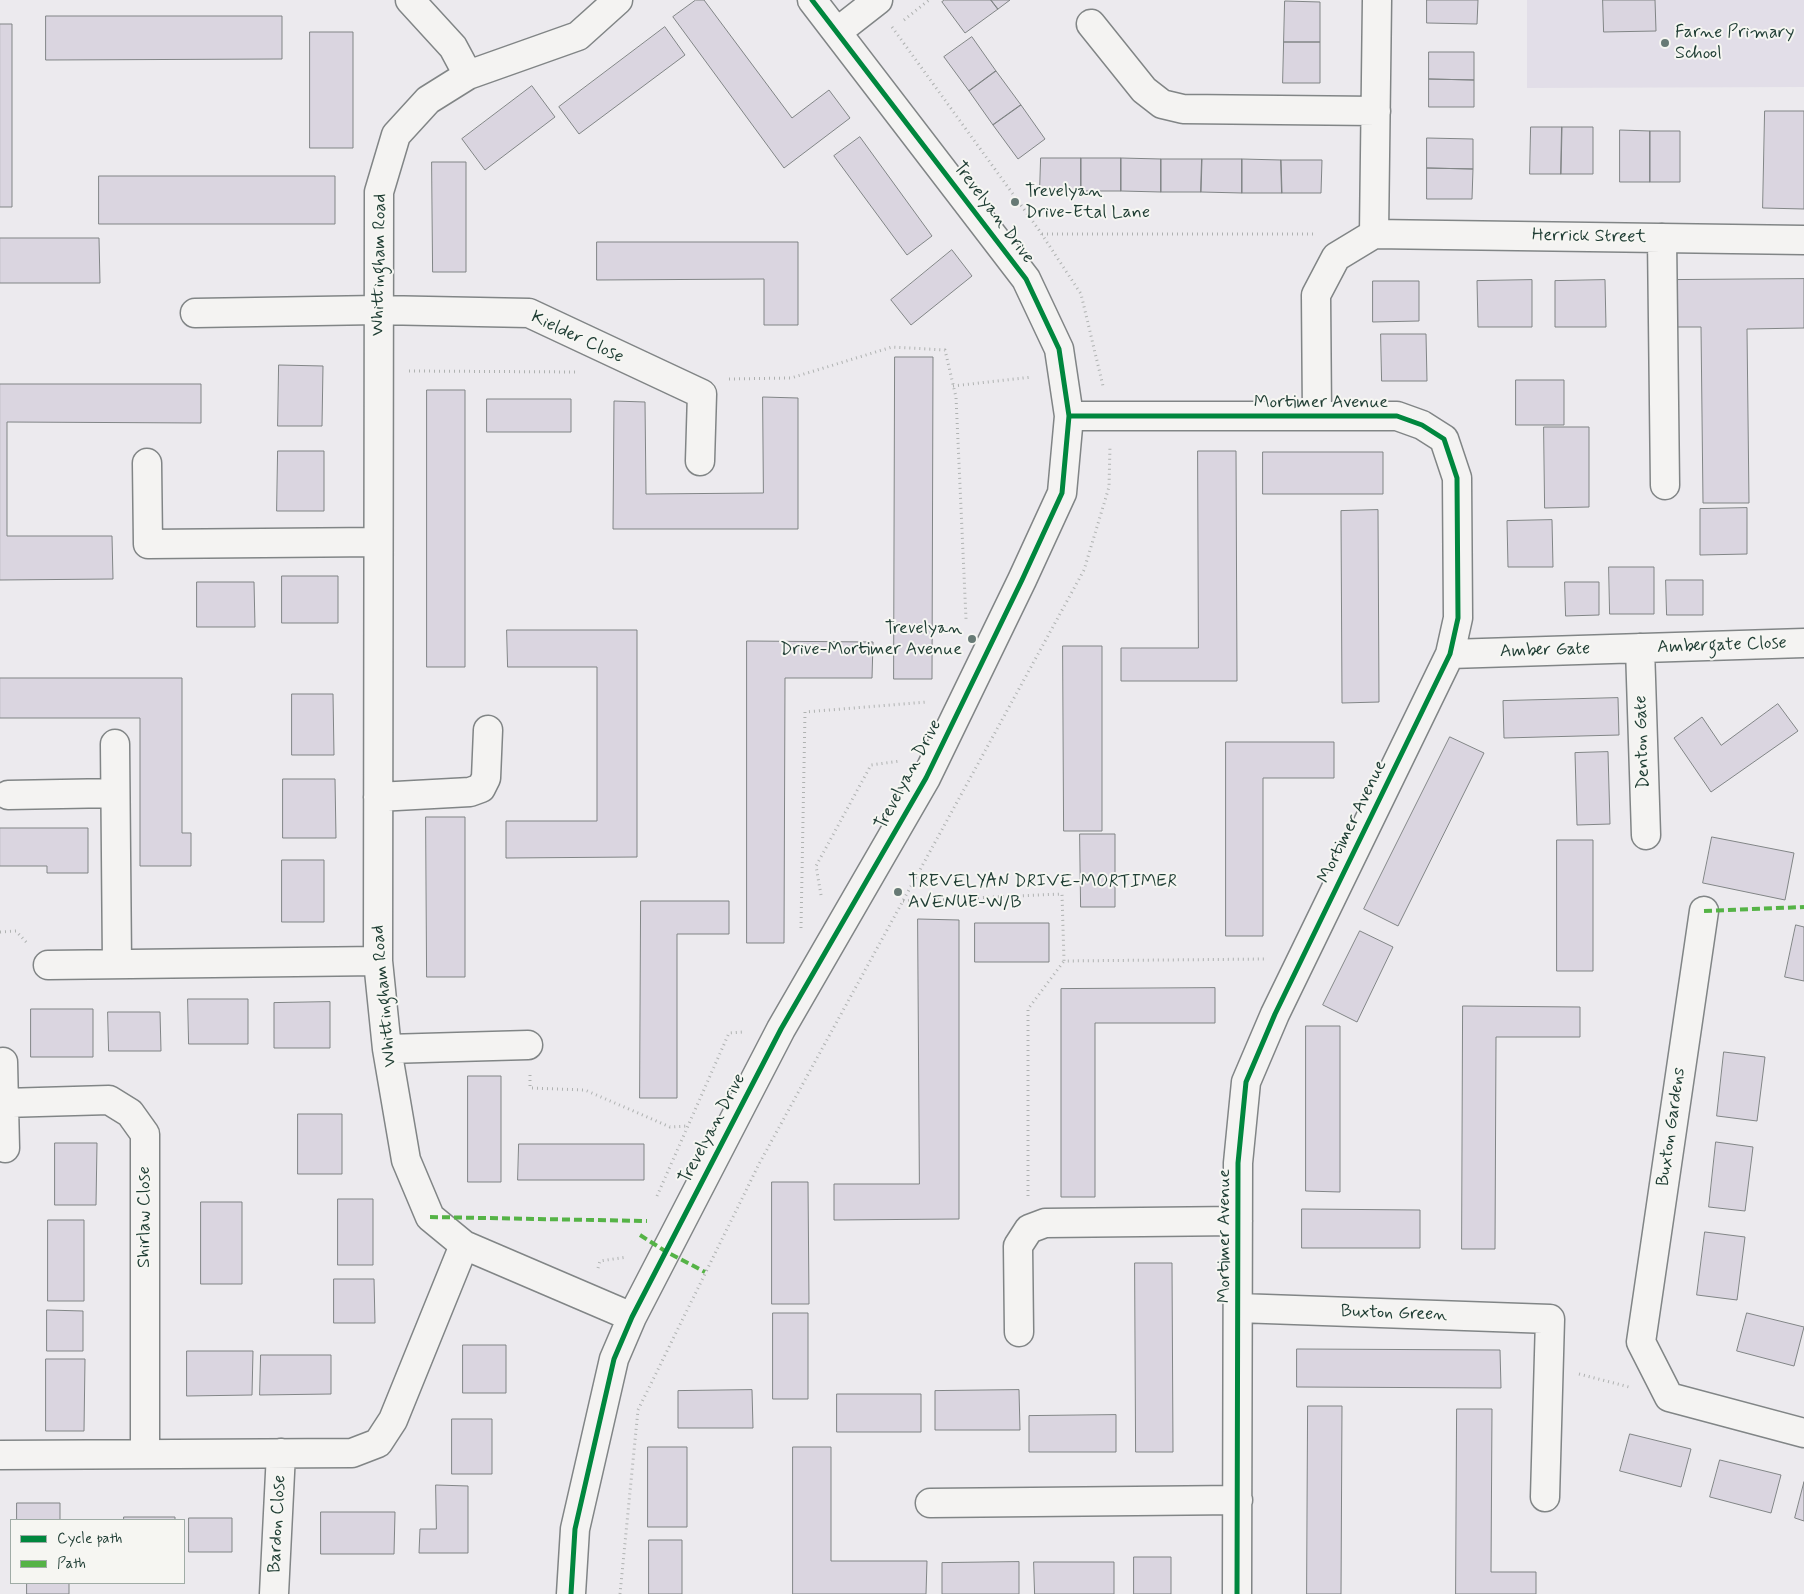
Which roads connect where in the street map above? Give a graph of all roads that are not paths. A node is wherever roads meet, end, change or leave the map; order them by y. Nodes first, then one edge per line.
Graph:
1 (410, 0) edge
2 (618, 0) edge
3 (812, 0) edge
4 (878, 0) edge
5 (1377, 0) edge
6 (1091, 24) dead end
7 (837, 32) junction
8 (468, 75) junction
9 (1376, 111) junction
10 (1374, 234) junction
11 (1662, 238) junction
12 (1804, 240) edge
13 (378, 310) junction
14 (195, 313) dead end
15 (1069, 416) junction
16 (1317, 416) junction
17 (700, 461) dead end
18 (148, 464) dead end
19 (1665, 485) dead end
20 (378, 542) junction
21 (1804, 643) edge
22 (1640, 648) junction
23 (1450, 654) junction
24 (488, 730) dead end
25 (114, 744) dead end
26 (115, 793) junction
27 (8, 795) dead end
28 (378, 797) junction
29 (1646, 835) dead end
30 (1704, 911) dead end
31 (378, 961) junction
32 (117, 964) junction
33 (48, 965) dead end
34 (528, 1044) road end
35 (388, 1049) junction
36 (3, 1062) dead end
37 (4, 1103) junction
38 (5, 1148) dead end
39 (1238, 1221) junction
40 (464, 1245) junction
41 (1238, 1308) junction
42 (632, 1317) junction
43 (1019, 1332) dead end
44 (1804, 1433) edge
45 (145, 1454) junction
46 (281, 1454) junction
47 (0, 1456) edge
48 (1545, 1497) dead end
49 (1238, 1500) junction
50 (930, 1503) dead end
51 (274, 1594) edge
52 (571, 1594) edge
53 (1237, 1594) edge

1 - 8 street
2 - 8 street, Whittingham Road
3 - 7 street, Trevelyan Drive
4 - 7 street
5 - 9 street
6 - 9 street
7 - 15 street, Trevelyan Drive
8 - 13 street, Whittingham Road
9 - 10 street
10 - 11 street, Herrick Street
10 - 16 street
11 - 12 street, Herrick Street
11 - 19 street
13 - 14 street
13 - 17 street, Kielder Close
13 - 20 street, Whittingham Road
15 - 16 street, Mortimer Avenue
15 - 42 street, Trevelyan Drive
16 - 23 street, Mortimer Avenue
18 - 20 street
20 - 28 street, Whittingham Road
21 - 22 street, Ambergate Close
22 - 23 street, Amber Gate
22 - 29 street, Denton Gate
23 - 39 street, Mortimer Avenue
24 - 28 street
25 - 26 street
26 - 27 street
26 - 32 street
28 - 31 street, Whittingham Road
30 - 44 street, Buxton Gardens
31 - 32 street
31 - 35 street, Whittingham Road
32 - 33 street
34 - 35 street
35 - 40 street, Whittingham Road
36 - 37 street
37 - 38 street
37 - 45 street, Shirlaw Close
39 - 41 street, Mortimer Avenue
39 - 43 street
40 - 42 street, Whittingham Road
40 - 46 street
41 - 48 street, Buxton Green
41 - 49 street, Mortimer Avenue
42 - 52 street, Trevelyan Drive
45 - 46 street
45 - 47 street
46 - 51 street, Bardon Close
49 - 50 street
49 - 53 street, Mortimer Avenue

